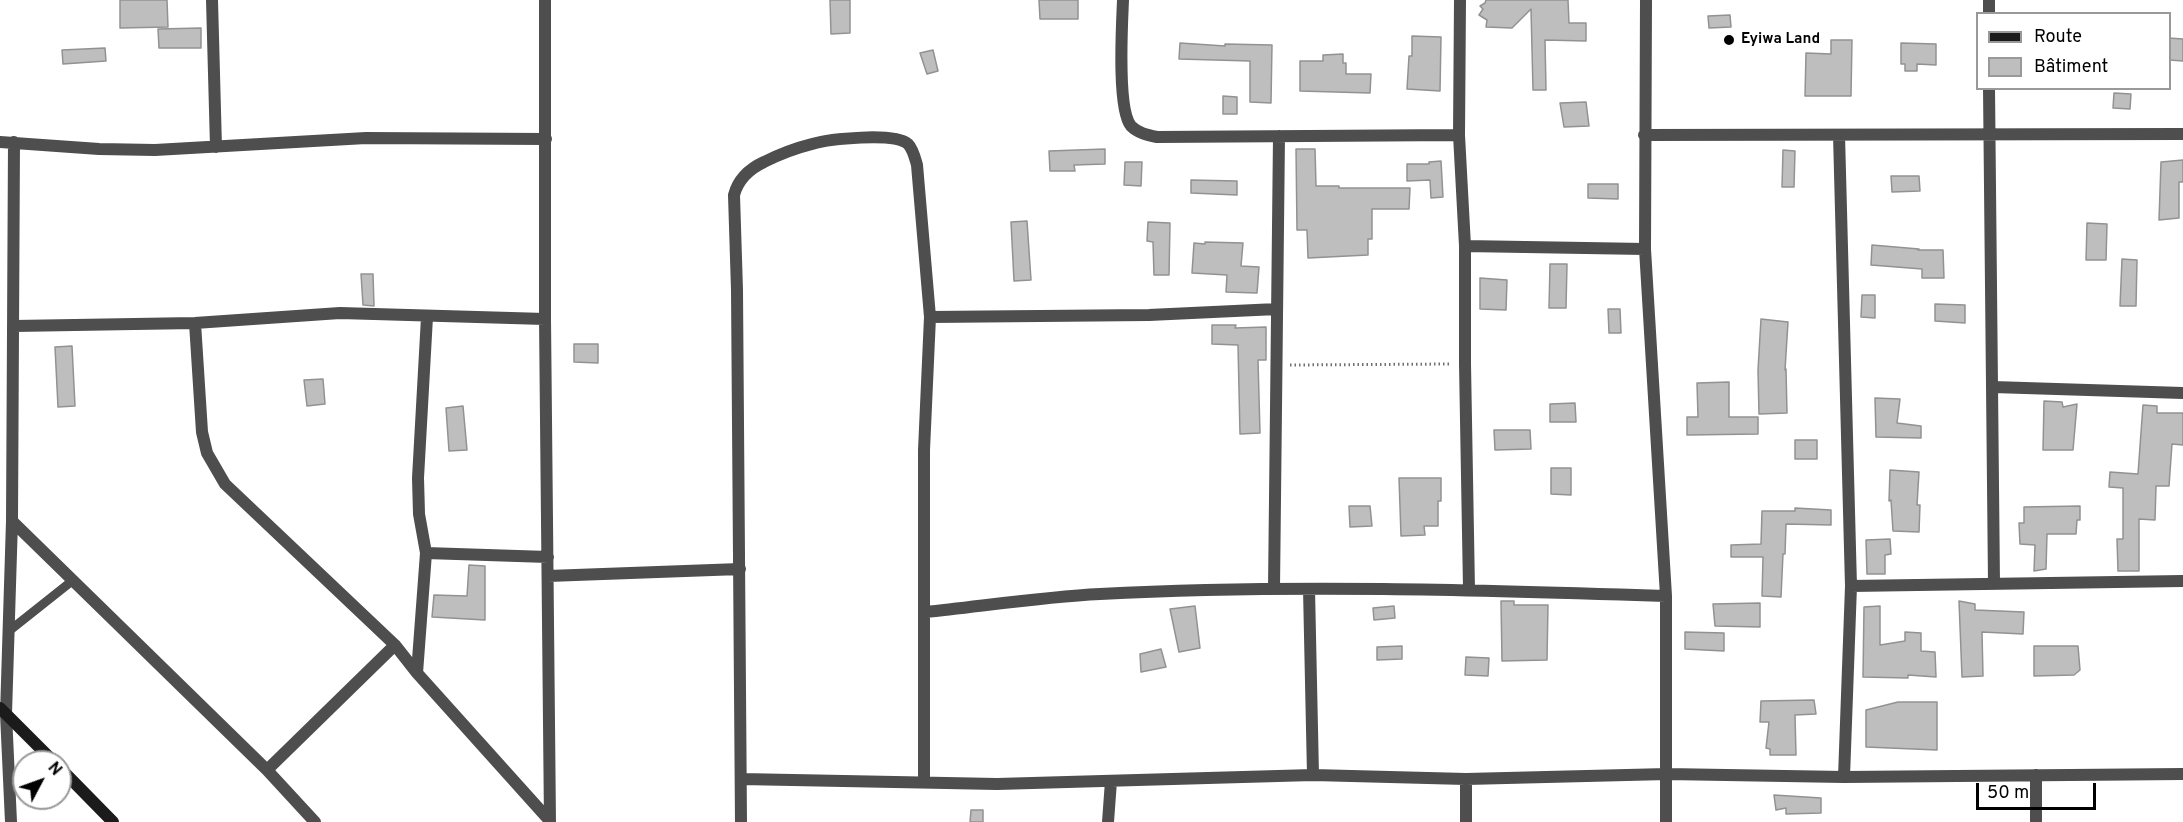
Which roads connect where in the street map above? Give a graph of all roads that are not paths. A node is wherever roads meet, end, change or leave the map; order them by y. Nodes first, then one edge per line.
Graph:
1 (212, 0) edge
2 (545, 0) edge
3 (1122, 0) edge
4 (1460, 0) edge
5 (1646, 0) edge
6 (1989, 90) edge
7 (2183, 134) edge
8 (1459, 135) junction
9 (1644, 135) junction
10 (1839, 135) junction
11 (1989, 135) junction
12 (1279, 136) junction
13 (546, 139) junction
14 (0, 142) edge
15 (14, 142) junction
16 (216, 147) junction
17 (1466, 246) junction
18 (1646, 249) junction
19 (1277, 309) junction
20 (427, 317) junction
21 (930, 317) junction
22 (545, 319) junction
23 (195, 323) junction
24 (14, 326) junction
25 (1993, 387) junction
26 (2183, 393) edge
27 (12, 521) junction
28 (426, 553) junction
29 (548, 557) junction
30 (740, 569) junction
31 (548, 576) junction
32 (72, 580) junction
33 (2183, 580) edge
34 (1994, 583) junction
35 (1851, 586) junction
36 (1274, 589) junction
37 (1309, 589) junction
38 (1469, 589) junction
39 (1666, 596) junction
40 (925, 612) junction
41 (9, 631) junction
42 (395, 645) junction
43 (417, 673) junction
44 (3, 711) edge
45 (42, 750) edge
46 (267, 770) junction
47 (1666, 774) junction
48 (2183, 774) edge
49 (1313, 775) junction
50 (2036, 775) junction
51 (1844, 777) junction
52 (741, 779) junction
53 (1466, 779) junction
54 (72, 780) edge
55 (1111, 781) junction
56 (924, 782) junction
57 (11, 822) edge
58 (113, 822) edge
59 (315, 822) edge
60 (550, 822) edge
61 (741, 822) edge
62 (1108, 822) edge
63 (1466, 822) edge
64 (1666, 822) edge
65 (2036, 822) edge

1 - 16 street
2 - 13 street
3 - 12 street
4 - 8 street
5 - 9 street
6 - 11 street
7 - 11 street
8 - 12 street
8 - 17 street
9 - 10 street
9 - 18 street
10 - 11 street
10 - 35 street
11 - 25 street
12 - 19 street
13 - 16 street
13 - 22 street
14 - 15 street
15 - 16 street
15 - 24 street
17 - 18 street
17 - 38 street
18 - 39 street
19 - 21 street
19 - 36 street
20 - 22 street
20 - 23 street
20 - 28 street
21 - 30 street
21 - 40 street
22 - 29 street
23 - 24 street
23 - 42 street
24 - 27 street
25 - 26 street
25 - 34 street
27 - 32 street
27 - 41 street
28 - 29 street
28 - 43 street
29 - 31 street
30 - 31 street
30 - 52 street
31 - 60 street
32 - 41 lane
32 - 46 street
33 - 34 street
34 - 35 street
35 - 51 street
36 - 37 street
36 - 40 street
37 - 38 street
37 - 49 street
38 - 39 street
39 - 47 street
40 - 56 street
41 - 44 street
42 - 43 street
42 - 46 street
43 - 60 street
44 - 45 street
44 - 57 street
46 - 59 street
47 - 51 street
47 - 53 street
47 - 64 street
48 - 50 street
49 - 53 street
49 - 55 street
50 - 51 street
50 - 65 street
52 - 56 street
52 - 61 street
53 - 63 street
54 - 58 street
55 - 56 street
55 - 62 street

